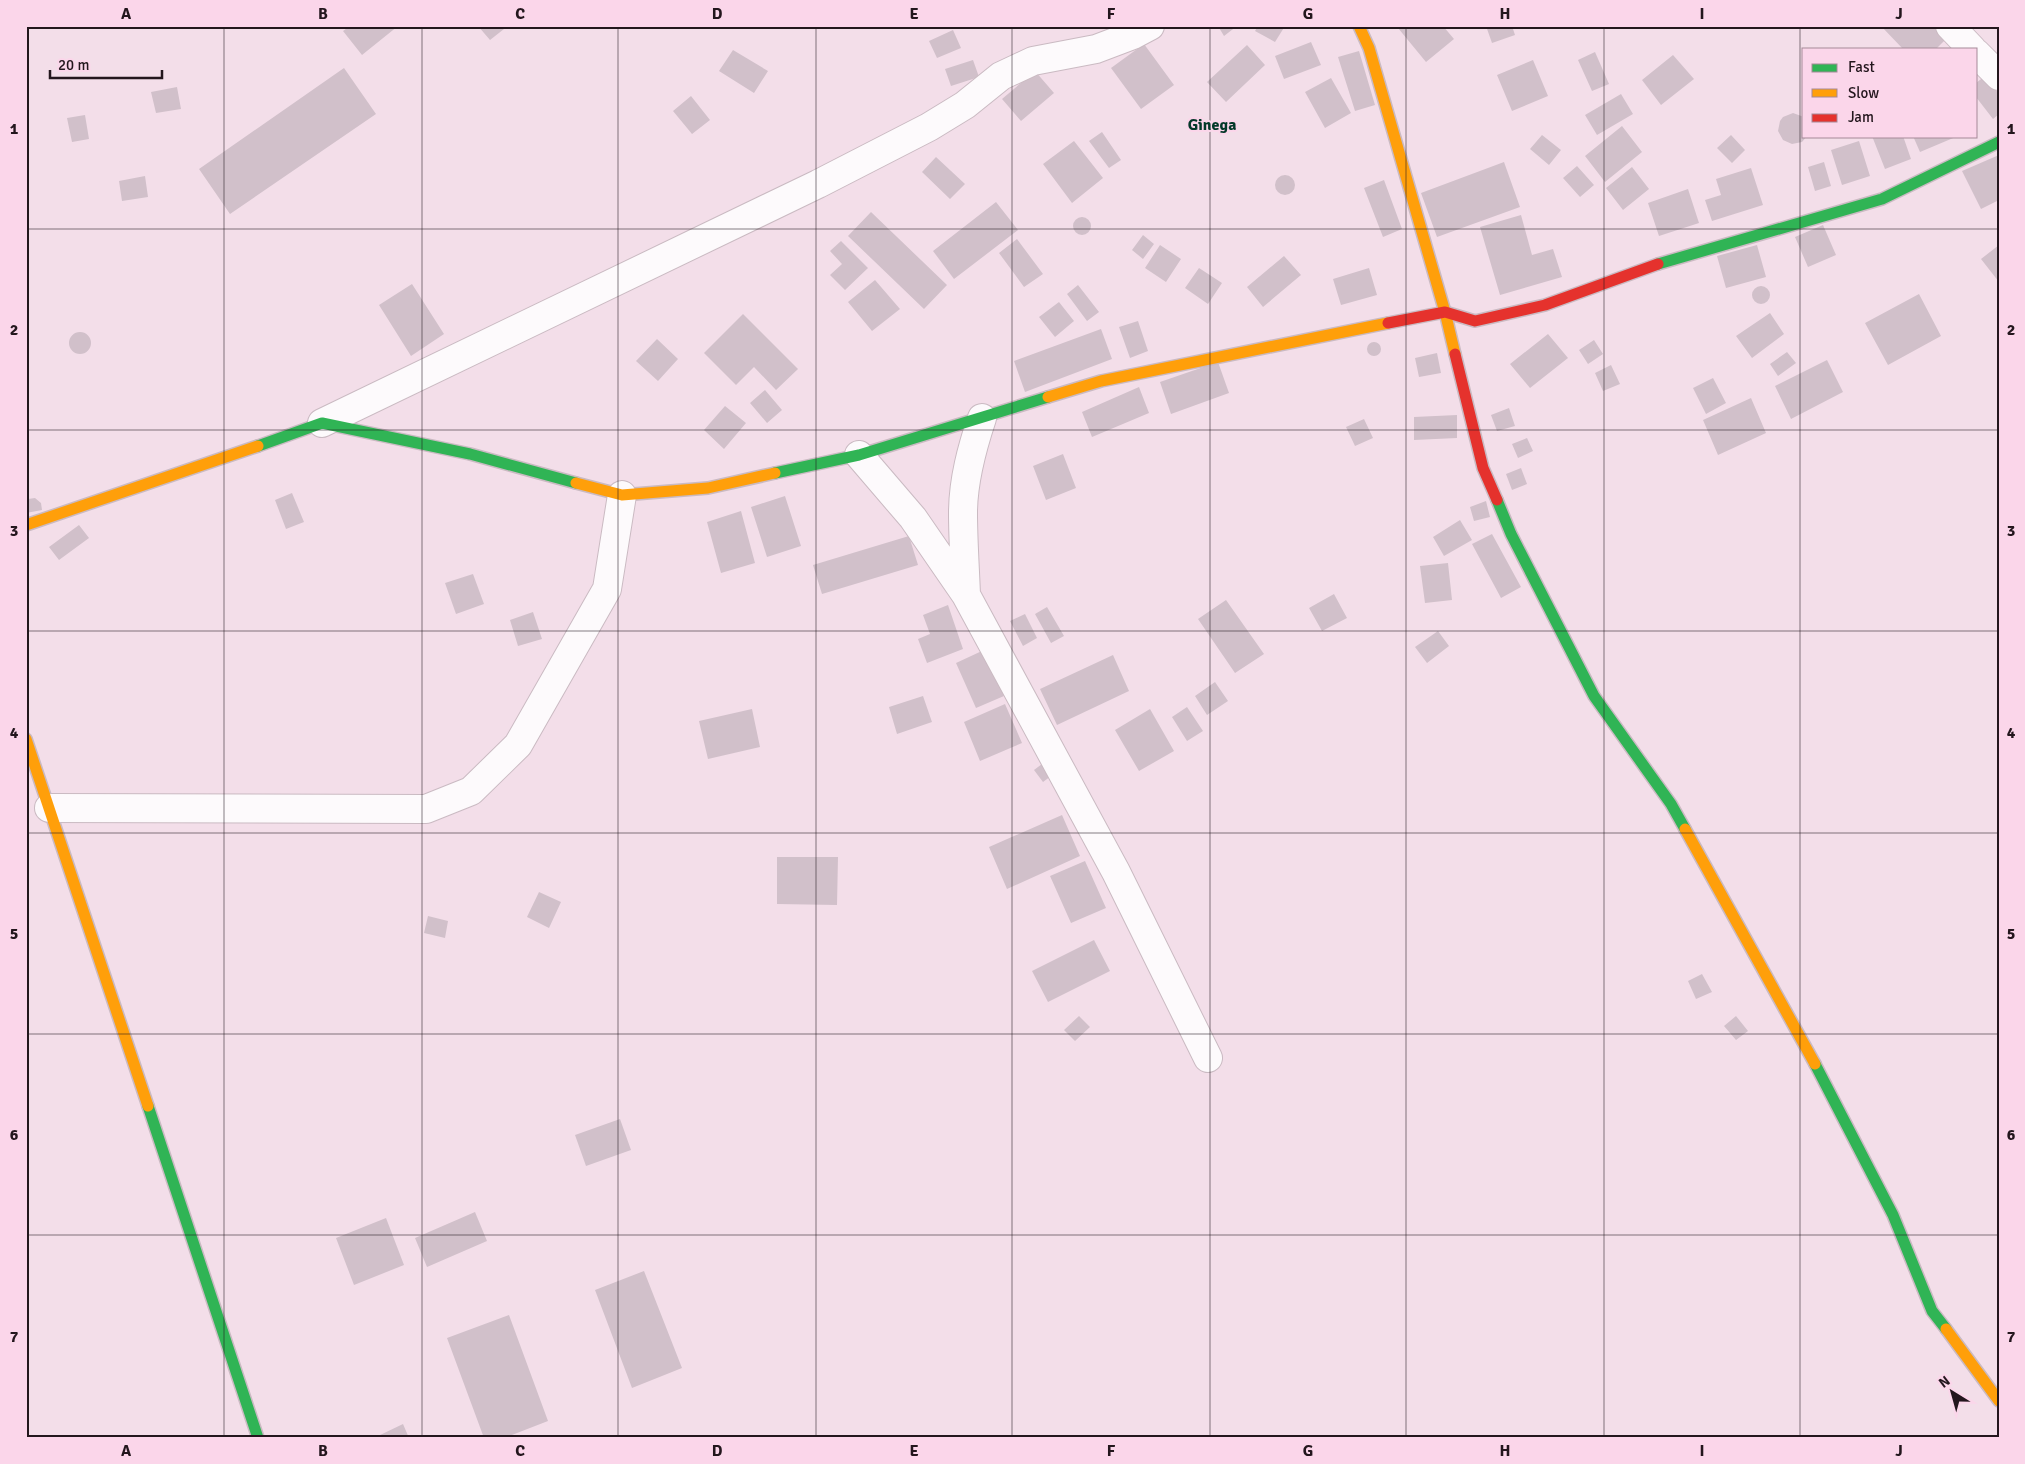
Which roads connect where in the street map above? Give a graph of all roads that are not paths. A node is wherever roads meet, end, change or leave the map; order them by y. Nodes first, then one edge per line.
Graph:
1 (1150, 26) edge
2 (1359, 26) edge
3 (1950, 26) edge
4 (1971, 48) edge
5 (1978, 55) edge
6 (1999, 76) edge
7 (1999, 142) edge
8 (1445, 312) junction
9 (982, 418) junction
10 (322, 423) junction
11 (859, 455) junction
12 (622, 495) junction
13 (26, 525) edge
14 (966, 595) junction
15 (26, 739) edge
16 (49, 808) junction
17 (1208, 1058) dead end
18 (1999, 1401) edge
19 (258, 1438) edge

1 - 10 street
2 - 8 main road
3 - 4 street
5 - 6 street
7 - 8 main road
8 - 9 main road
8 - 18 main road
9 - 11 main road
9 - 14 street
10 - 12 main road
10 - 13 main road
11 - 12 main road
11 - 14 street
12 - 16 street
14 - 17 street
15 - 16 main road
16 - 19 main road

